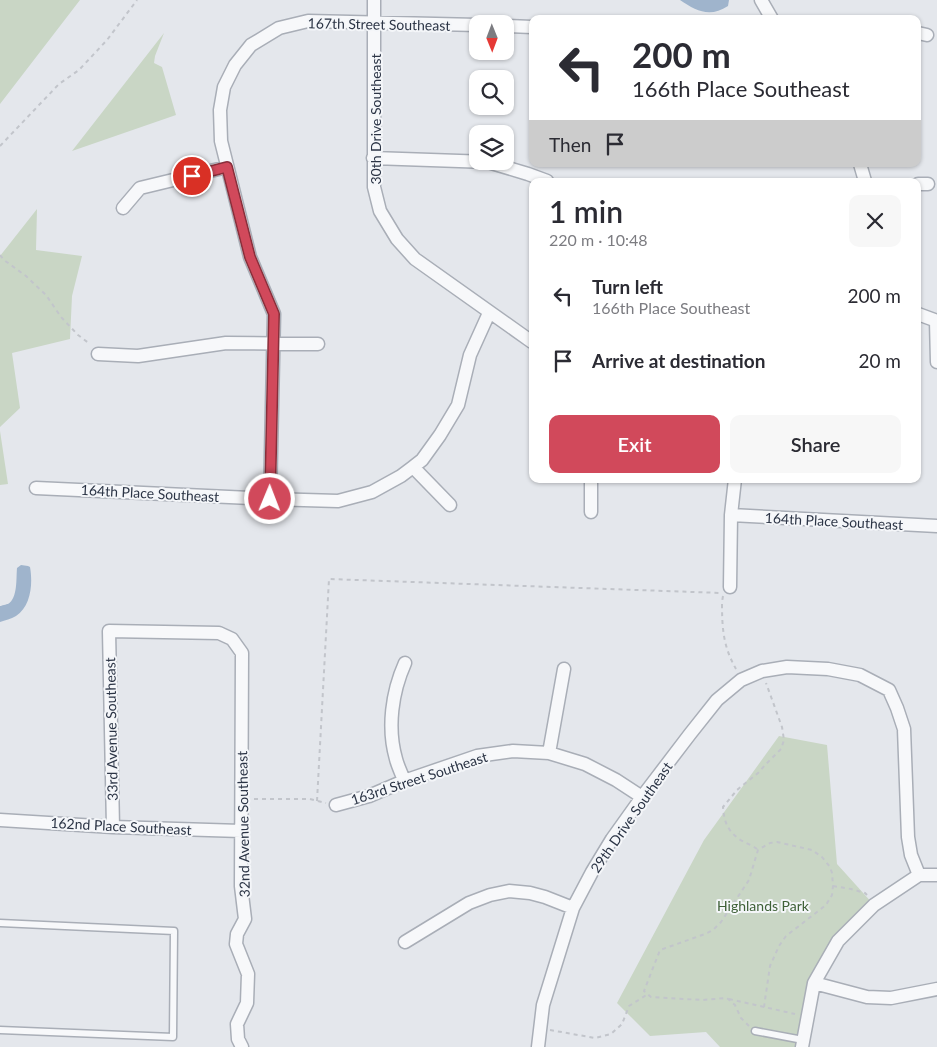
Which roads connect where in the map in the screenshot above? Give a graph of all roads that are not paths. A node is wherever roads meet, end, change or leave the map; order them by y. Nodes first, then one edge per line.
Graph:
1 (374, 0) edge
2 (761, 0) edge
3 (770, 15) edge
4 (374, 23) junction
5 (469, 26) edge
6 (514, 26) edge
7 (529, 27) edge
8 (373, 158) junction
9 (227, 167) junction
10 (539, 178) edge
11 (123, 208) dead end
12 (489, 312) junction
13 (921, 315) edge
14 (937, 321) edge
15 (529, 340) edge
16 (274, 344) junction
17 (318, 344) dead end
18 (98, 354) road end
19 (937, 362) edge
20 (413, 467) junction
21 (591, 483) edge
22 (735, 483) edge
23 (36, 488) dead end
24 (270, 499) junction
25 (450, 505) dead end
26 (591, 512) dead end
27 (731, 516) junction
28 (937, 526) edge
29 (730, 587) dead end
30 (109, 631) joint
31 (405, 663) dead end
32 (564, 669) dead end
33 (549, 753) junction
34 (404, 781) junction
35 (642, 797) junction
36 (336, 805) road end
37 (0, 820) edge
38 (113, 827) junction
39 (241, 830) junction
40 (919, 875) junction
41 (937, 875) edge
42 (573, 908) junction
43 (0, 923) edge
44 (406, 942) dead end
45 (814, 983) junction
46 (937, 989) edge
47 (0, 1030) edge
48 (754, 1031) road end
49 (803, 1043) edge
50 (242, 1047) edge
51 (538, 1047) edge

1 - 4 street, 30th Drive Southeast
2 - 3 street
4 - 5 street, 167th Street Southeast
4 - 8 street, 30th Drive Southeast
4 - 9 street, 167th Street Southeast
6 - 7 street
8 - 10 street
8 - 12 street, 30th Drive Southeast
9 - 11 street
9 - 16 street, 167th Street Southeast
12 - 15 street, 30th Drive Southeast
12 - 20 street
13 - 14 street
14 - 19 street
16 - 17 street
16 - 18 street
16 - 24 street, 167th Street Southeast
20 - 24 street, 164th Place Southeast
20 - 25 street
21 - 26 street
22 - 27 street
23 - 24 street, 164th Place Southeast
27 - 28 street, 164th Place Southeast
27 - 29 street
30 - 38 street, 33rd Avenue Southeast
30 - 39 street, 32nd Avenue Southeast
31 - 34 street
32 - 33 street
33 - 34 street, 163rd Street Southeast
33 - 35 street, 163rd Street Southeast
34 - 36 street, 163rd Street Southeast
35 - 40 street, 29th Drive Southeast
35 - 42 street, 29th Drive Southeast
37 - 38 street, 162nd Place Southeast
38 - 39 street, 162nd Place Southeast
39 - 50 street, 32nd Avenue Southeast
40 - 41 street
40 - 45 street
42 - 44 street
42 - 51 street, 29th Drive Southeast
43 - 47 lane
45 - 46 street
45 - 49 street
48 - 49 lane

